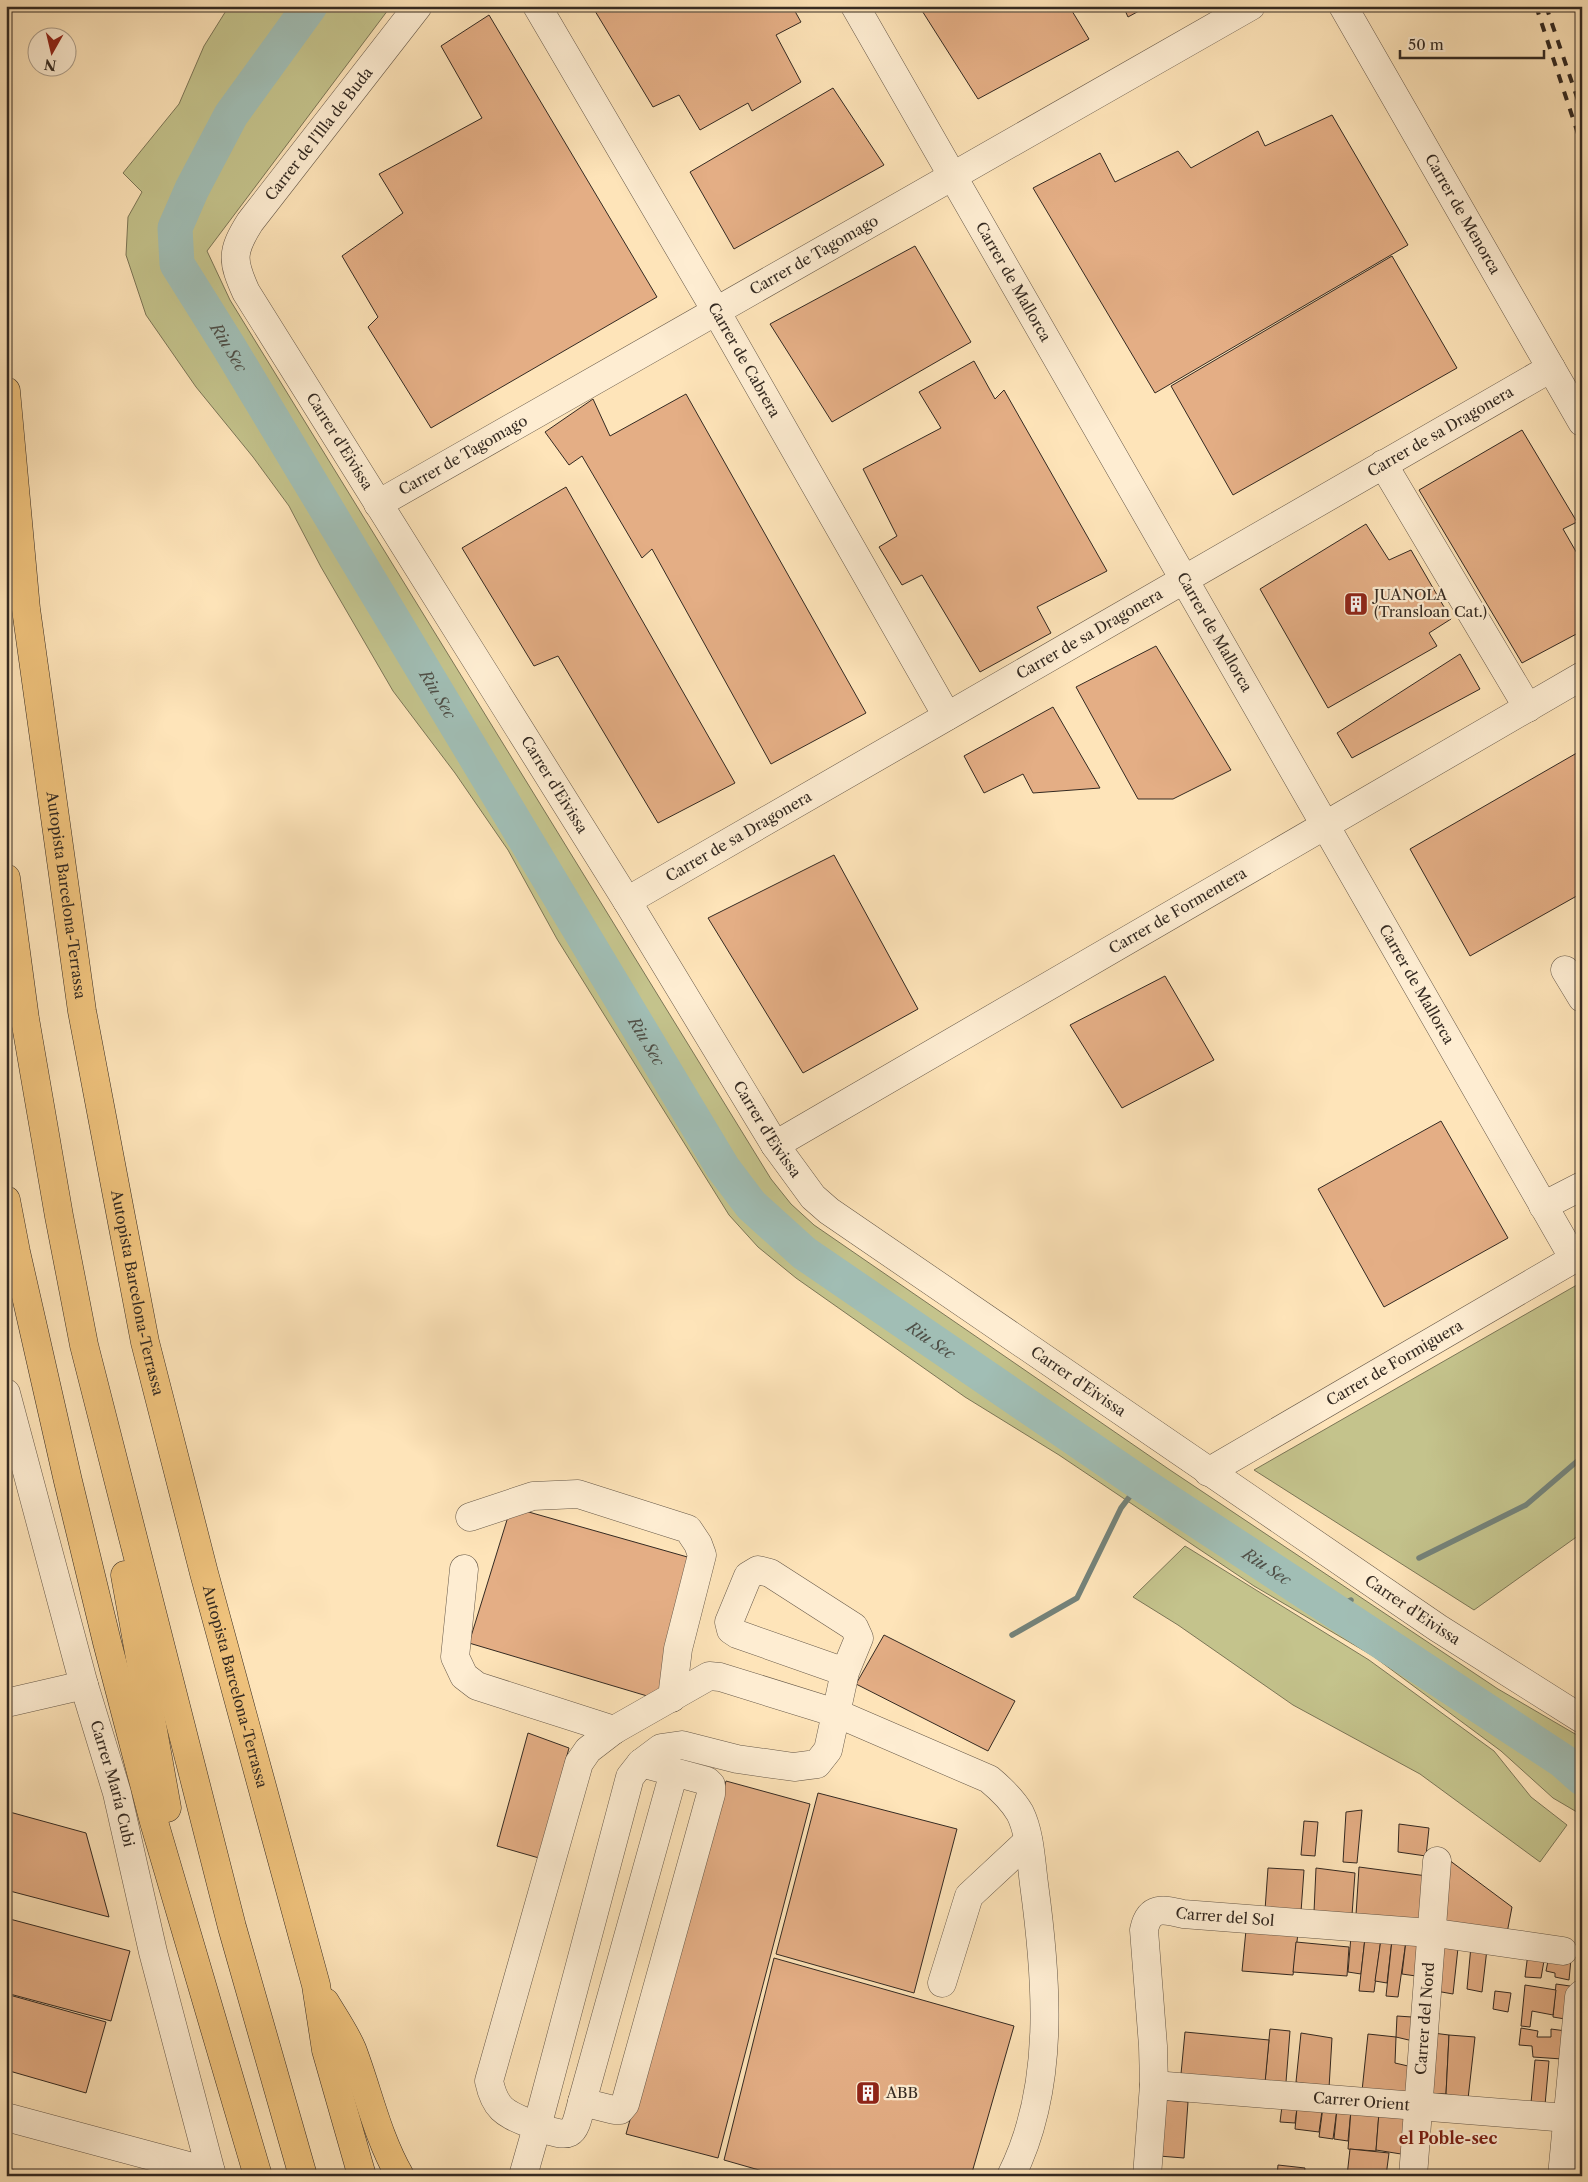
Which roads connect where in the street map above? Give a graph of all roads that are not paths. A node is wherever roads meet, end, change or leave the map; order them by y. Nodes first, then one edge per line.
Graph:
1 (418, 6) edge
2 (537, 6) edge
3 (855, 6) edge
4 (1252, 6) edge
5 (1343, 6) edge
6 (953, 176) junction
7 (236, 269) joint
8 (716, 312) junction
9 (1551, 368) junction
10 (6, 391) edge
11 (1582, 422) edge
12 (1383, 464) junction
13 (378, 504) junction
14 (1183, 579) junction
15 (1582, 676) edge
16 (1528, 708) junction
17 (947, 716) junction
18 (1324, 826) junction
19 (6, 878) edge
20 (627, 901) junction
21 (1566, 970) dead end
22 (1582, 998) edge
23 (776, 1145) junction
24 (1582, 1186) edge
25 (6, 1200) edge
26 (1543, 1206) junction
27 (6, 1216) edge
28 (16, 1252) junction
29 (1578, 1257) edge
30 (84, 1345) junction
31 (6, 1393) edge
32 (1208, 1472) junction
33 (470, 1517) dead end
34 (464, 1569) dead end
35 (845, 1672) junction
36 (84, 1685) junction
37 (672, 1698) junction
38 (6, 1703) edge
39 (836, 1713) junction
40 (1582, 1719) edge
41 (614, 1730) junction
42 (642, 1763) junction
43 (674, 1772) junction
44 (1028, 1841) junction
45 (1437, 1861) dead end
46 (1430, 1933) junction
47 (193, 1949) junction
48 (1563, 1951) dead end
49 (942, 1983) dead end
50 (316, 1985) junction
51 (1582, 1994) edge
52 (1154, 2084) junction
53 (582, 2102) junction
54 (1418, 2106) junction
55 (6, 2117) edge
56 (1567, 2118) junction
57 (537, 2127) junction
58 (212, 2174) edge
59 (258, 2176) edge
60 (303, 2176) edge
61 (362, 2176) edge
62 (400, 2176) edge
63 (523, 2176) edge
64 (1011, 2176) edge
65 (1146, 2176) edge
66 (1413, 2176) edge
67 (1562, 2176) edge

1 - 7 street, Carrer de l'Illa de Buda
2 - 8 street, Carrer de Cabrera
3 - 6 street, Carrer de Mallorca
4 - 6 street, Carrer de Tagomago
5 - 9 street, Carrer de Menorca
6 - 8 street, Carrer de Tagomago
6 - 14 street, Carrer de Mallorca
7 - 13 street, Carrer d'Eivissa
8 - 13 street, Carrer de Tagomago
8 - 17 street, Carrer de Cabrera
9 - 11 street, Carrer de Menorca
9 - 12 street, Carrer de sa Dragonera
10 - 50 highway, Autopista Barcelona-Terrassa
12 - 14 street, Carrer de sa Dragonera
12 - 16 street
13 - 20 street, Carrer d'Eivissa
14 - 17 street, Carrer de sa Dragonera
14 - 18 street, Carrer de Mallorca
15 - 16 street, Carrer de Formentera
16 - 18 street, Carrer de Formentera
17 - 20 street, Carrer de sa Dragonera
18 - 23 street, Carrer de Formentera
18 - 26 street, Carrer de Mallorca
19 - 30 highway
20 - 23 street, Carrer d'Eivissa
21 - 22 street
23 - 32 street, Carrer d'Eivissa
24 - 26 street
25 - 28 highway
26 - 29 street, Carrer de Mallorca
27 - 28 highway
28 - 47 highway
29 - 32 street, Carrer de Formiguera
30 - 47 highway
30 - 60 highway
31 - 36 street, Carrer María Cubi
32 - 40 street, Carrer d'Eivissa
33 - 37 street
34 - 41 street
35 - 35 street
35 - 39 street
36 - 38 street
36 - 58 street, Carrer María Cubi
37 - 39 street
37 - 41 street
39 - 42 street
39 - 44 street
41 - 57 street
42 - 43 street
42 - 57 street
43 - 53 street
43 - 53 street
44 - 49 street
44 - 64 street
45 - 46 street, Carrer del Nord
46 - 48 street, Carrer del Sol
46 - 52 street, Carrer del Sol
46 - 54 street, Carrer del Nord
47 - 59 highway
50 - 61 highway, Autopista Barcelona-Terrassa
50 - 62 highway
51 - 56 street
52 - 54 street, Carrer Orient
52 - 65 street, Carrer del Sol
53 - 57 street
54 - 56 street, Carrer Orient
54 - 66 street, Carrer del Nord
55 - 58 street
56 - 67 street
57 - 63 street

